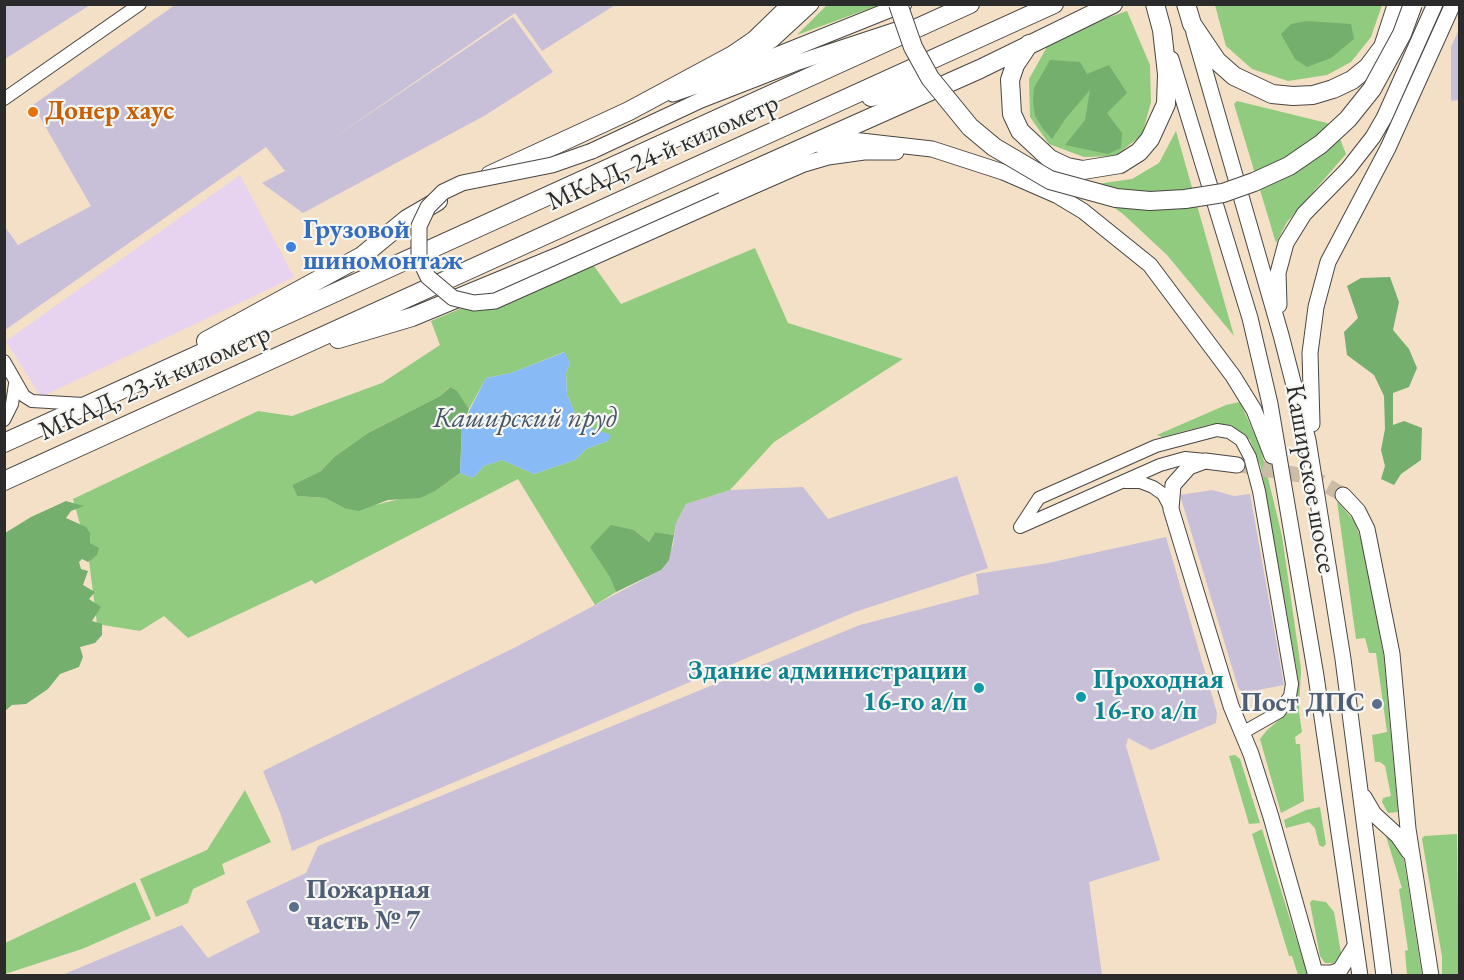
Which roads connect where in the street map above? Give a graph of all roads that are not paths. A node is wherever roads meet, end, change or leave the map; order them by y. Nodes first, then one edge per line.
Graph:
1 (140, 4) edge
2 (792, 4) edge
3 (811, 4) edge
4 (898, 4) edge
5 (904, 4) edge
6 (1053, 4) edge
7 (1113, 4) edge
8 (1397, 4) edge
9 (1413, 4) edge
10 (1434, 4) edge
11 (1453, 4) edge
12 (967, 6) edge
13 (1188, 12) edge
14 (1158, 18) edge
15 (1030, 42) junction
16 (1012, 51) junction
17 (667, 96) junction
18 (4, 99) edge
19 (828, 108) junction
20 (629, 111) junction
21 (802, 149) junction
22 (957, 157) junction
23 (280, 319) joint
24 (1281, 335) junction
25 (297, 349) junction
26 (4, 361) edge
27 (15, 384) junction
28 (133, 385) junction
29 (92, 403) junction
30 (4, 420) edge
31 (4, 443) edge
32 (1213, 461) junction
33 (1238, 465) tunnel mouth
34 (1314, 475) junction
35 (4, 481) edge
36 (1122, 482) junction
37 (1283, 482) junction
38 (1342, 495) tunnel mouth
39 (1171, 509) junction
40 (1242, 733) junction
41 (1357, 774) junction
42 (1413, 864) junction
43 (1355, 946) junction
44 (1316, 974) edge
45 (1360, 975) edge
46 (1384, 975) edge
47 (1431, 975) edge

1 - 18 street
2 - 20 highway
3 - 17 main road
4 - 9 highway, bridge
5 - 17 main road
6 - 19 highway, МКАД, 24-й километр
7 - 15 highway
8 - 13 highway
10 - 24 main road
11 - 34 main road
12 - 22 main road, bridge
12 - 23 highway, МКАД, 24-й километр
13 - 24 main road, Каширское шоссе
14 - 15 highway
14 - 37 main road, Каширское шоссе
15 - 16 highway
16 - 19 highway
16 - 21 highway
17 - 20 main road
19 - 25 highway, МКАД, 24-й километр
20 - 28 highway
21 - 22 main road
21 - 25 highway
22 - 37 main road
23 - 28 highway, МКАД, 23-й километр
24 - 34 main road, Каширское шоссе
25 - 35 highway, МКАД, 23-й километр
26 - 27 street
27 - 29 street
27 - 30 street
28 - 29 highway, МКАД, 23-й километр
29 - 31 highway, МКАД, 23-й километр
32 - 33 main road
32 - 36 street
32 - 39 main road
34 - 41 main road, Каширское шоссе
36 - 39 street
36 - 40 street
37 - 43 main road, Каширское шоссе
38 - 42 main road
39 - 40 main road
40 - 44 main road
41 - 42 main road
41 - 46 main road, Каширское шоссе
42 - 47 main road
43 - 44 main road
43 - 45 main road, Каширское шоссе

